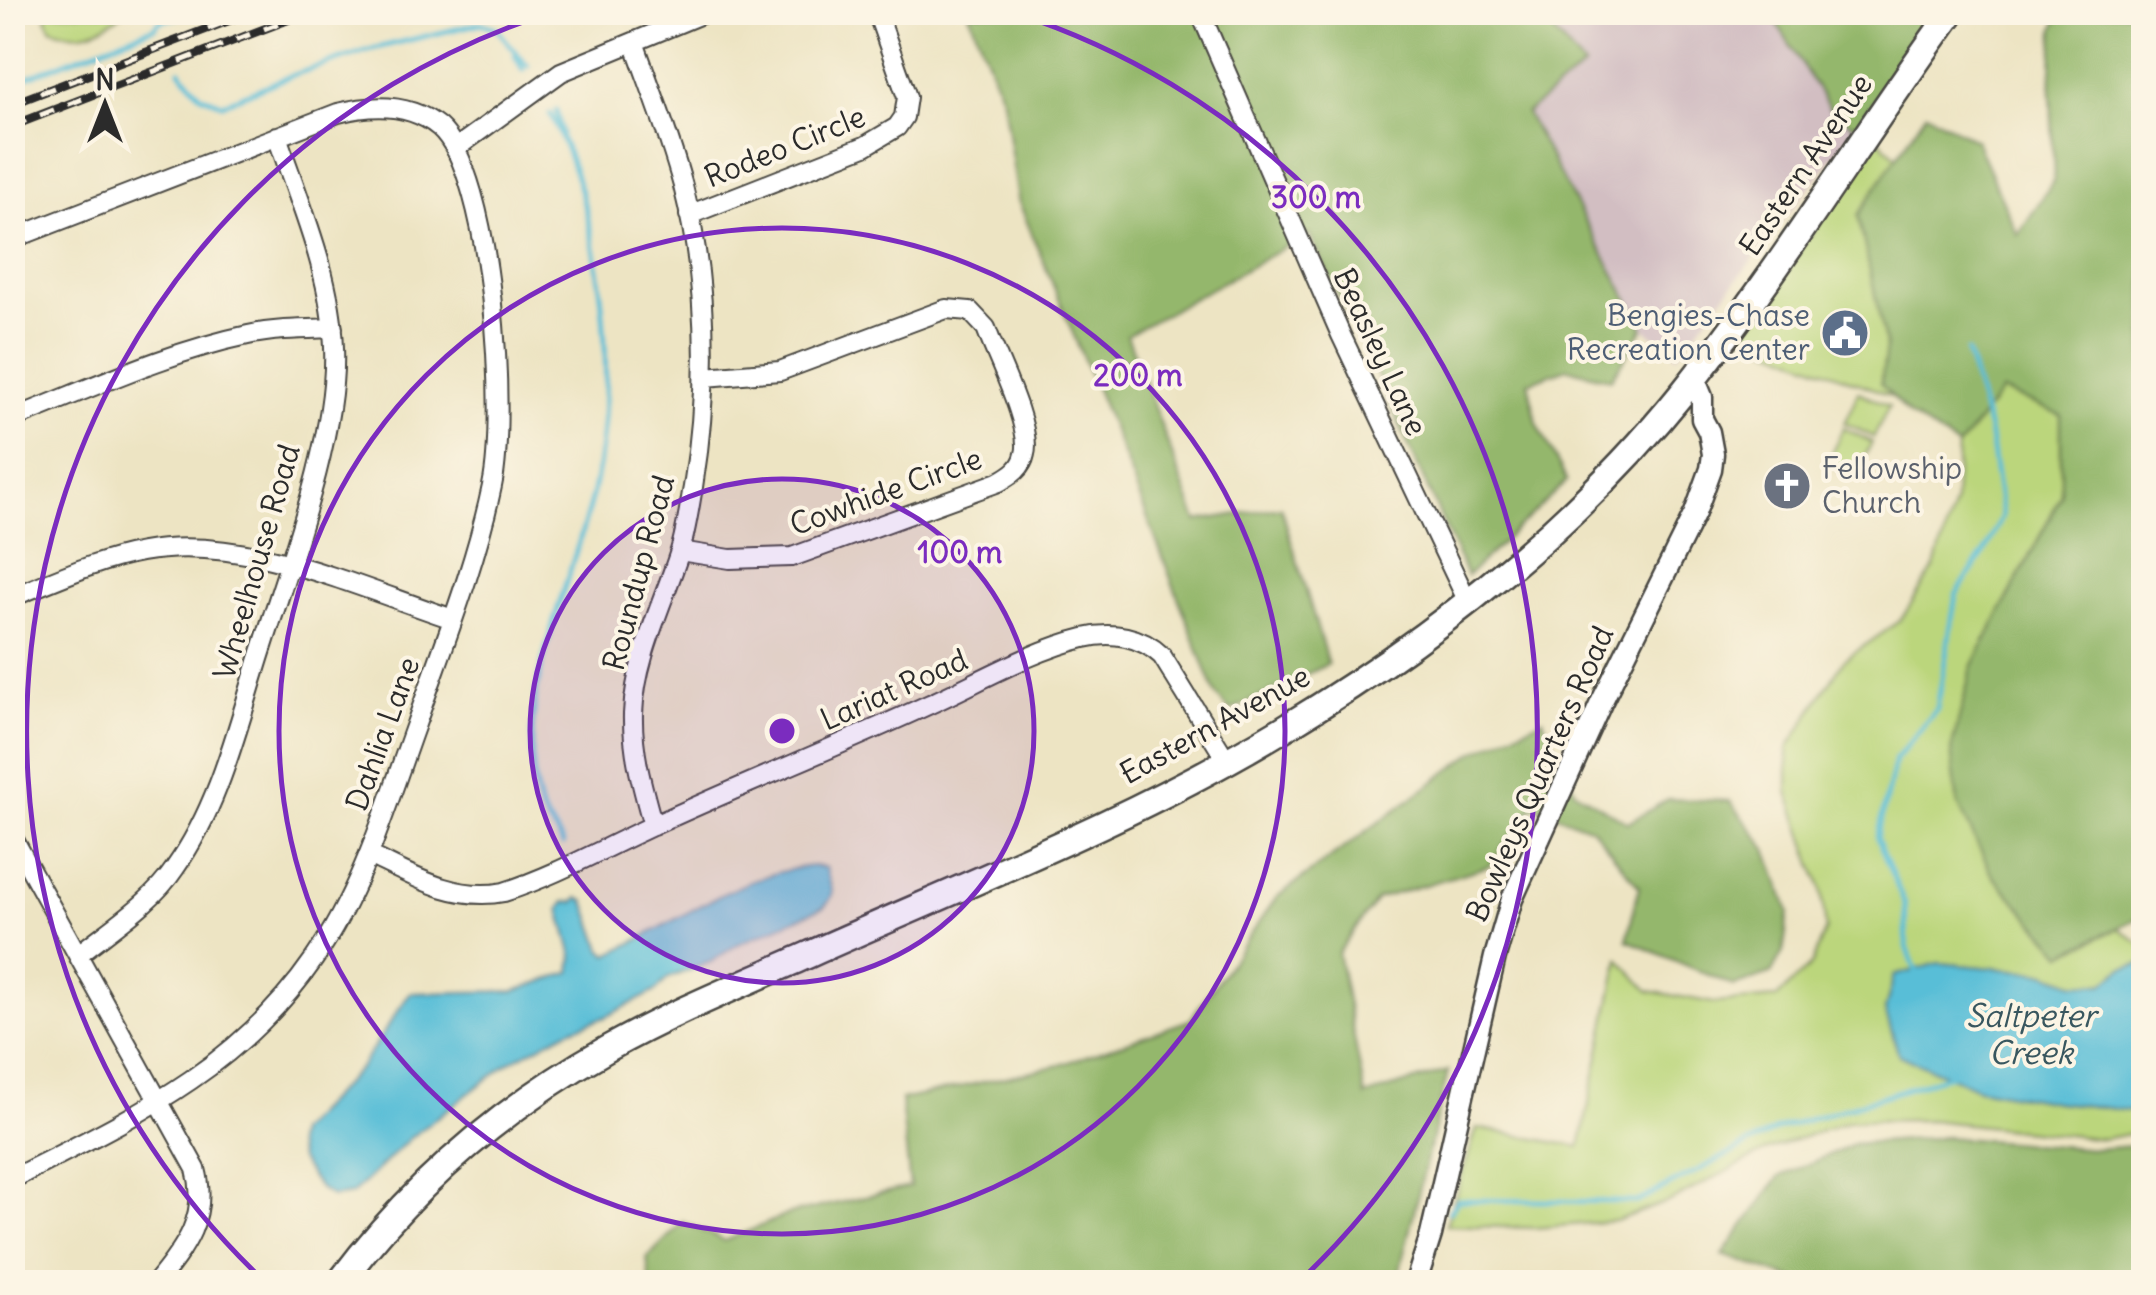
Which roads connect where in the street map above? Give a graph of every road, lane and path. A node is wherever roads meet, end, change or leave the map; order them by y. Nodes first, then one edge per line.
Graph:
1 (706, 12) edge
2 (877, 12) edge
3 (1200, 12) edge
4 (1952, 12) edge
5 (634, 42) junction
6 (277, 136) junction
7 (456, 148) junction
8 (690, 216) junction
9 (12, 239) edge
10 (333, 328) junction
11 (705, 377) junction
12 (1694, 378) junction
13 (1671, 407) junction
14 (12, 419) edge
15 (1702, 419) junction
16 (680, 551) junction
17 (289, 564) junction
18 (12, 597) edge
19 (1468, 602) junction
20 (453, 619) junction
21 (1227, 760) junction
22 (652, 826) junction
23 (12, 836) edge
24 (369, 855) junction
25 (79, 954) junction
26 (159, 1103) junction
27 (12, 1179) edge
28 (157, 1282) edge
29 (340, 1282) edge
30 (1416, 1282) edge

1 - 5 street
2 - 8 street, Rodeo Circle
3 - 19 street, Beasley Lane
4 - 12 main road, Eastern Avenue
5 - 7 street
5 - 8 street, Roundup Road
6 - 7 street
6 - 9 street
6 - 10 street, Wheelhouse Road
7 - 20 street, Dahlia Lane
8 - 11 street, Roundup Road
10 - 14 street
10 - 17 street, Wheelhouse Road
11 - 16 street, Roundup Road
11 - 16 street, Cowhide Circle
12 - 13 main road, Eastern Avenue
12 - 15 street, Bowleys Quarters Road
13 - 15 street
13 - 19 main road, Eastern Avenue
15 - 30 street, Bowleys Quarters Road
16 - 22 street, Roundup Road
17 - 18 street
17 - 20 street
17 - 25 street, Wheelhouse Road
19 - 21 main road, Eastern Avenue
20 - 24 street, Dahlia Lane
21 - 22 street, Lariat Road
21 - 29 main road, Eastern Avenue
22 - 24 street, Lariat Road
23 - 25 street
24 - 26 street, Dahlia Lane
25 - 26 street
26 - 27 street, Dahlia Lane
26 - 28 street

